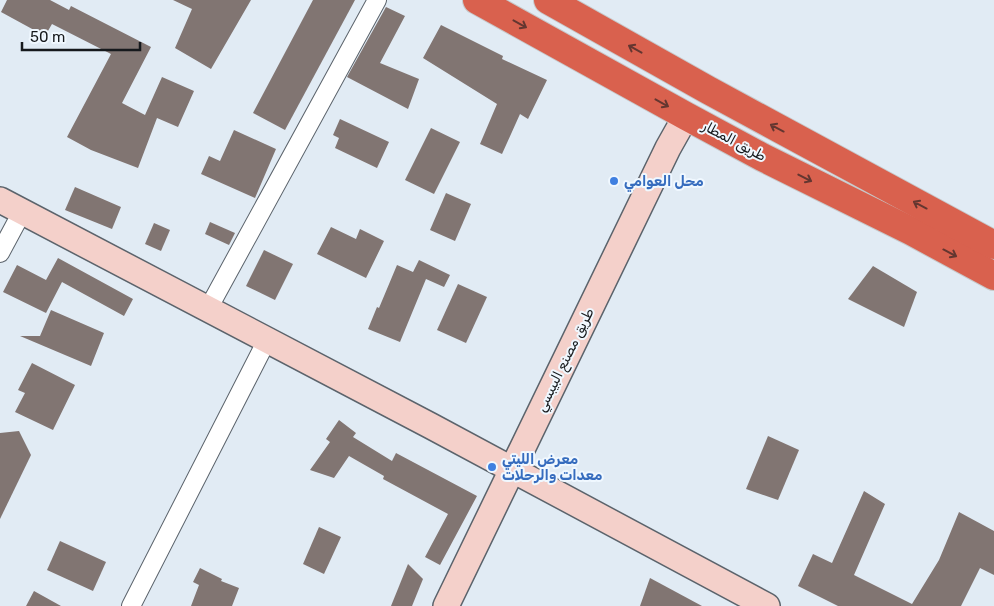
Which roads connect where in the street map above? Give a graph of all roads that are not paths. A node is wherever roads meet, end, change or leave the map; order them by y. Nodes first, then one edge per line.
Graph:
1 (377, 0) edge
2 (477, 0) edge
3 (548, 0) edge
4 (686, 116) junction
5 (11, 206) edge
6 (994, 245) edge
7 (0, 253) edge
8 (994, 276) edge
9 (208, 309) junction
10 (267, 340) junction
11 (512, 469) junction
12 (131, 606) edge
13 (446, 606) edge
14 (768, 606) edge

1 - 9 street
2 -> 4 highway, طريق المطار
6 -> 3 highway
4 -> 8 highway, طريق المطار
4 - 11 street, طريق مصنع البيبسي
5 - 7 street
5 - 9 street
9 - 10 street
10 - 11 street
10 - 12 street
11 - 13 street, طريق مصنع البيبسي
11 - 14 street

